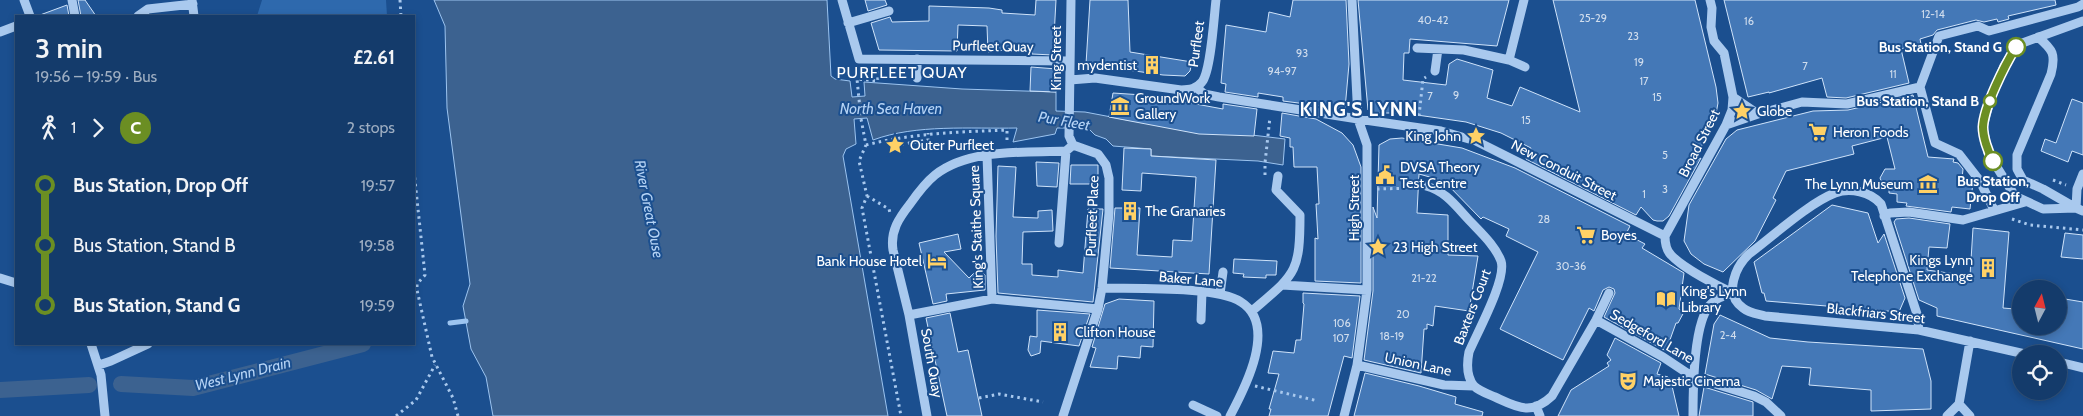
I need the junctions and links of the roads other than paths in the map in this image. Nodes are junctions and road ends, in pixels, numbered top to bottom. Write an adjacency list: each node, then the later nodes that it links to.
1 (24, 0): 12 (street)
2 (72, 0): 13 (street)
3 (842, 0): 17 (street, Purfleet Quay)
4 (1071, 0): 25 (street, King Street)
5 (1216, 0): 31 (street, Purfleet)
6 (1352, 0): 34 (street, High Street)
7 (1524, 0): 24 (street)
8 (1710, 0): 32 (street, Broad Street)
9 (193, 2): 14 (street); 15 (street)
10 (2083, 4): 30 (street)
11 (888, 11): 17 (street)
12 (30, 15)
13 (75, 15)
14 (139, 15)
15 (194, 15)
16 (2083, 21): 20 (street)
17 (848, 23): 23 (street, Purfleet Quay)
18 (15, 26): 19 (street)
19 (0, 32)
20 (2038, 36): 41 (street); 42 (street)
21 (1417, 48): 22 (street)
22 (1438, 49): 24 (street); 27 (street)
23 (917, 59): 25 (street, Purfleet Quay); 28 (street)
24 (1510, 60): 26 (street)
25 (1069, 61): 29 (street, King Street)
26 (1526, 68)
27 (1435, 71)
28 (917, 78)
29 (1070, 80): 31 (street); 36 (street, King Street)
30 (1920, 86): 33 (street); 43 (street)
31 (1196, 87): 34 (street, New Conduit Street)
32 (1733, 97): 33 (street); 35 (street, Broad Street)
33 (1758, 114): 35 (street)
34 (1358, 119): 45 (street, New Conduit Street); 52 (street, High Street)
35 (1726, 125): 45 (street, Broad Street)
36 (1070, 148): 37 (street, Purfleet Place); 46 (street); 51 (street, Purfleet Place)
37 (987, 155): 57 (street, King's Staithe Square); 60 (street, Purfleet Place)
38 (2083, 174): 42 (street)
39 (1278, 176): 50 (street)
40 (1426, 186): 73 (street, Baxters Court)
41 (2025, 202): 42 (street); 43 (street)
42 (2080, 209)
43 (1994, 210): 44 (street)
44 (1884, 216): 55 (street); 63 (street)
45 (1665, 236): 55 (street)
46 (1059, 243)
47 (1223, 272): 56 (street)
48 (0, 278): 49 (street)
49 (15, 283)
50 (1282, 285): 52 (street); 59 (street)
51 (1102, 288): 53 (street, Baker Lane); 58 (street, Purfleet Place)
52 (1367, 290): 70 (street, High Street)
53 (1202, 292): 56 (street, Baker Lane); 61 (street)
54 (1609, 293): 62 (street)
55 (1733, 293): 63 (street, Blackfriars Street); 72 (street)
56 (1220, 294): 59 (street, Baker Lane)
57 (992, 299): 58 (street); 60 (street)
58 (1098, 309): 79 (street, Purfleet Place)
59 (1252, 311): 81 (street)
60 (909, 315): 78 (street, South Quay)
61 (1201, 320)
62 (1596, 320): 72 (street, Sedgeford Lane); 76 (street)
63 (1919, 330): 64 (street, Blackfriars Street)
64 (1970, 340): 67 (street, Blackfriars Street); 74 (street)
65 (91, 345): 69 (street)
66 (146, 345): 69 (street)
67 (2012, 351)
68 (2067, 364): 71 (street)
69 (99, 365): 77 (street)
70 (1357, 365): 73 (street, Union Lane); 82 (street, High Street)
71 (2083, 368)
72 (1694, 377): 84 (street); 85 (street, Sedgeford Lane)
73 (1474, 386): 76 (street)
74 (1959, 404): 86 (street); 87 (street)
75 (1193, 405): 80 (street)
76 (1536, 406): 83 (street)
77 (105, 416)
78 (927, 416)
79 (1063, 416)
80 (1217, 416)
81 (1230, 416)
82 (1344, 416)
83 (1540, 416)
84 (1693, 416)
85 (1780, 416)
86 (1947, 416)
87 (1970, 416)

